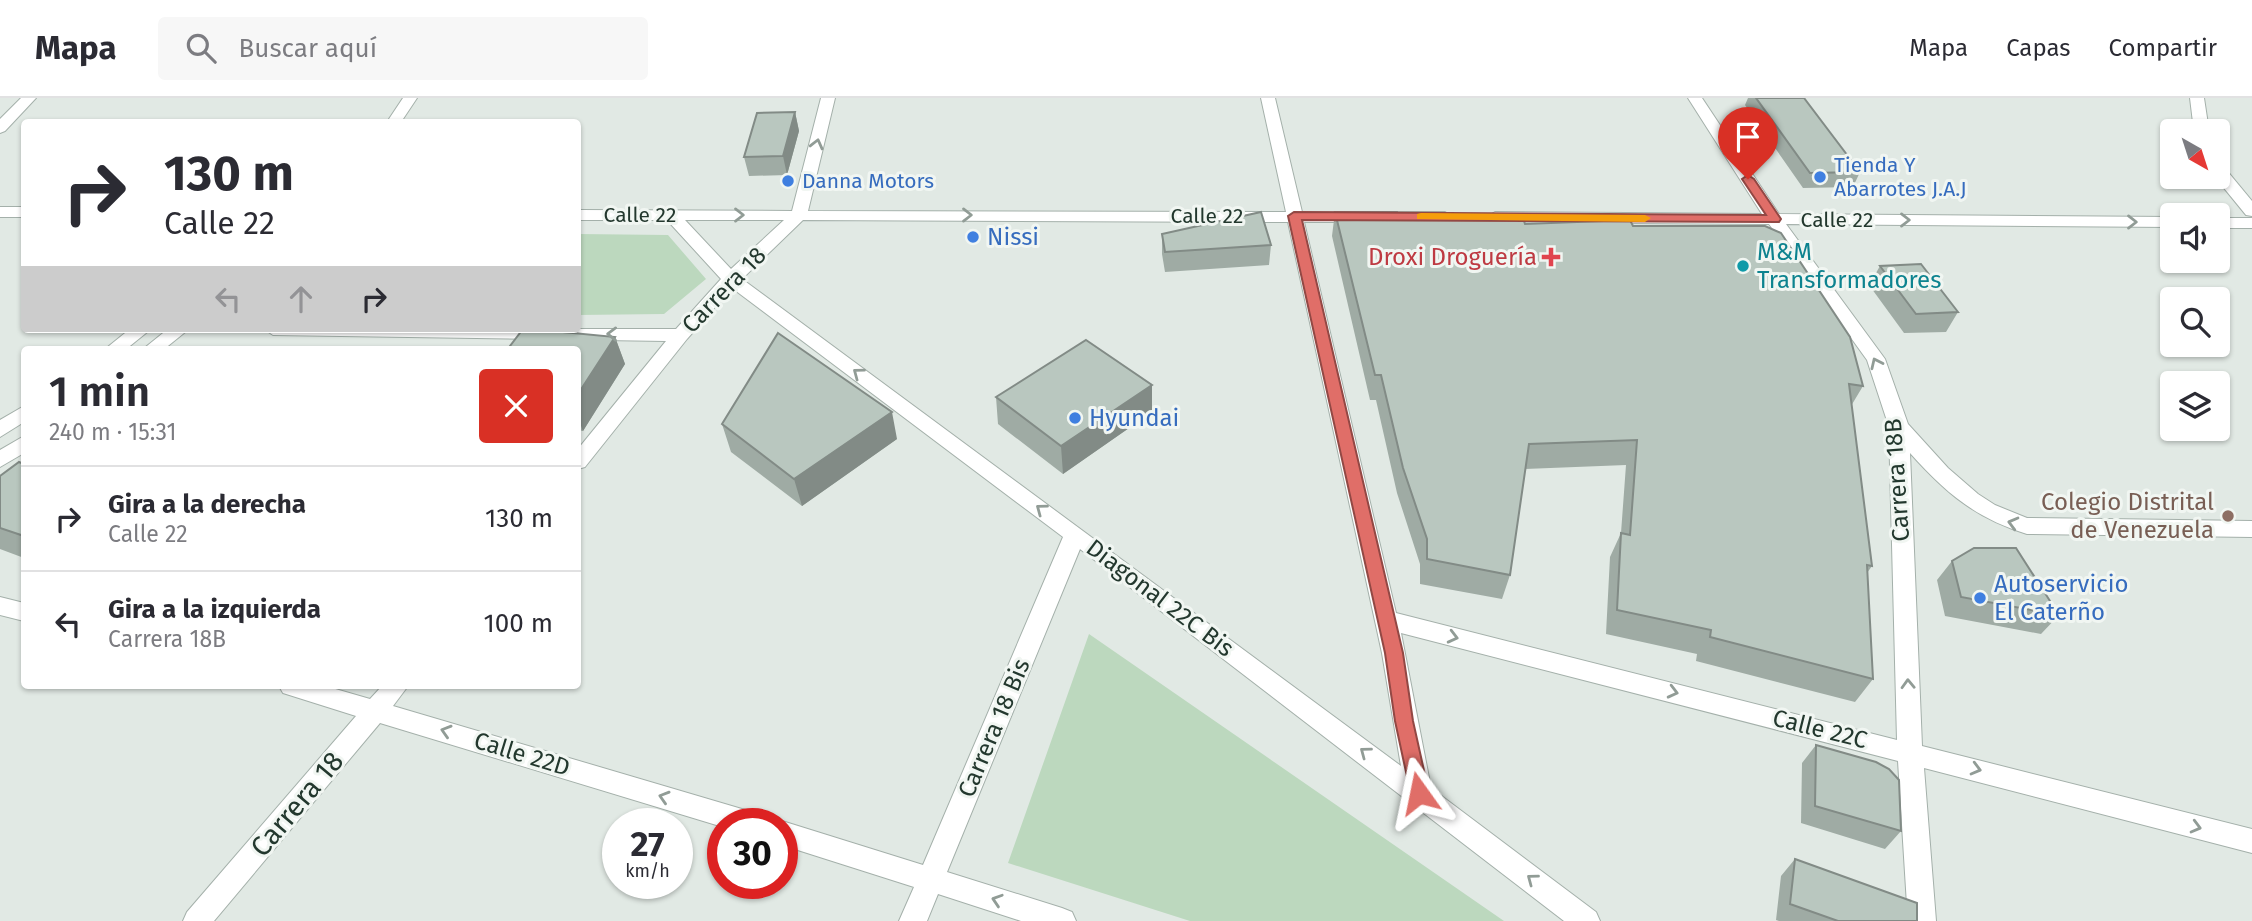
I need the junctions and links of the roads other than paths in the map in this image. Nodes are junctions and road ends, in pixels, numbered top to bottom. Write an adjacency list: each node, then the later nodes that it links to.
1 (29, 98): 9 (street)
2 (410, 98): 7 (street)
3 (828, 98): 16 (street, one-way to 3)
4 (1268, 98): 17 (street)
5 (1695, 98): 18 (street, Carrera 18B)
6 (2197, 98): 8 (street)
7 (396, 119)
8 (2200, 119)
9 (0, 128)
10 (2230, 185): 11 (street)
11 (2252, 211)
12 (0, 212): 13 (street)
13 (21, 212)
14 (581, 215): 15 (street, Calle 22)
15 (671, 215): 16 (street, Calle 22, one-way to 16); 22 (street, Diagonal 22C Bis)
16 (799, 215): 17 (street, Calle 22, one-way to 17); 22 (street, Carrera 18)
17 (1294, 216): 18 (street, Calle 22); 39 (street)
18 (1774, 219): 19 (street, Calle 22, one-way to 19); 30 (street, Carrera 18B, one-way to 18)
19 (2160, 222)
20 (2230, 223): 21 (street)
21 (2252, 223)
22 (732, 279): 26 (street, Carrera 18); 36 (street, Diagonal 22C Bis, one-way to 22)
23 (136, 333): 27 (street)
24 (174, 333): 28 (street)
25 (545, 333): 26 (street, one-way to 25)
26 (681, 335): 33 (street, Carrera 18)
27 (119, 346)
28 (157, 346)
29 (21, 414): 31 (street)
30 (1899, 427): 35 (street, one-way to 30); 43 (street, Carrera 18B, one-way to 30)
31 (0, 430)
32 (21, 445): 34 (street)
33 (581, 458)
34 (0, 460)
35 (2252, 529)
36 (1075, 534): 44 (street, Diagonal 22C Bis, one-way to 36); 48 (street, Carrera 18 Bis)
37 (0, 606): 38 (street)
38 (21, 611)
39 (1387, 620): 43 (street, Calle 22C, one-way to 43); 44 (street)
40 (301, 689): 42 (street, Calle 22D)
41 (394, 689): 42 (street, Carrera 18)
42 (376, 710): 45 (street, Calle 22D, one-way to 42); 49 (street, Carrera 18)
43 (1910, 752): 47 (street, Calle 22C, one-way to 47); 53 (street, Carrera 18B)
44 (1419, 793): 52 (street, Diagonal 22C Bis, one-way to 44)
45 (707, 810)
46 (798, 838): 48 (street)
47 (2252, 841)
48 (931, 879): 50 (street, Carrera 18 Bis); 51 (street, one-way to 48)
49 (197, 921)
50 (913, 921)
51 (1062, 921)
52 (1586, 921)
53 (1922, 921)

